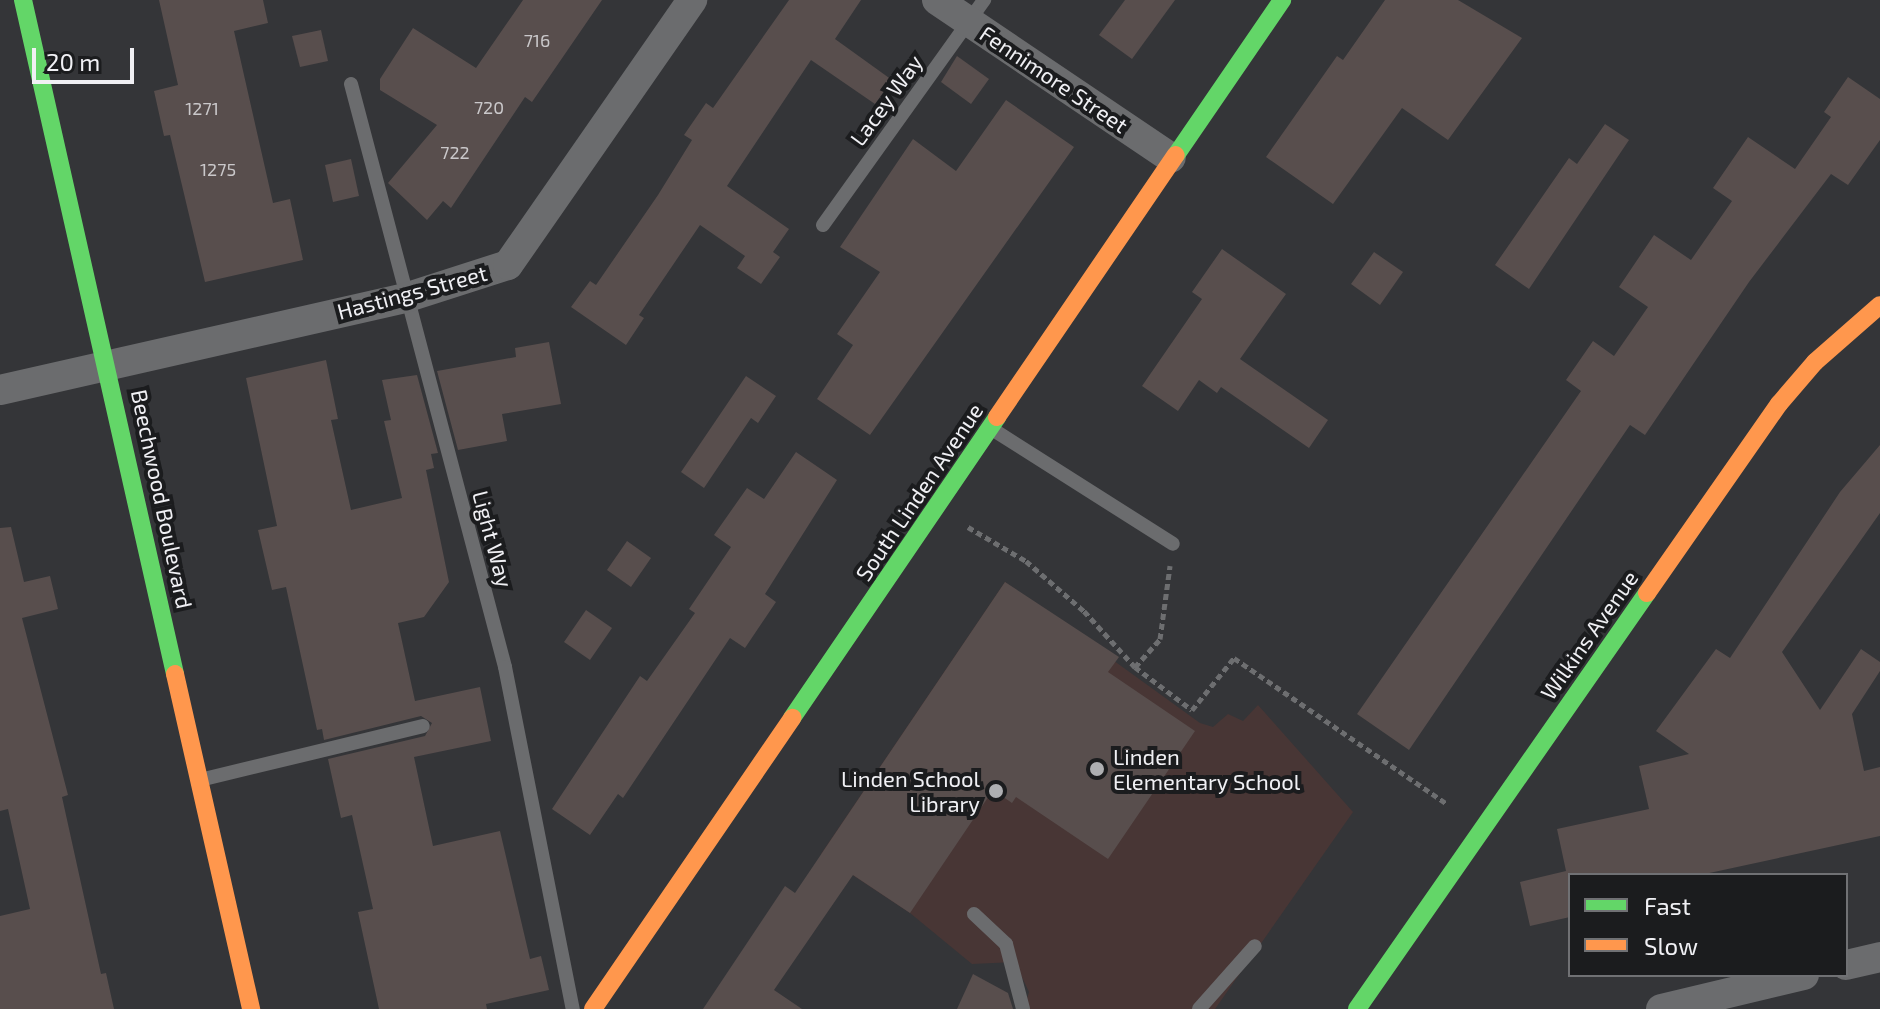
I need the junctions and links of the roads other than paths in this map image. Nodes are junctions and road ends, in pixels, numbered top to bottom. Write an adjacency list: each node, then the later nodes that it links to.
1 (23, 0): 11 (main road, Beechwood Boulevard)
2 (692, 0): 9 (street, Hastings Street)
3 (937, 0): 5 (street, Fennimore Street)
4 (1282, 0): 7 (main road, South Linden Avenue)
5 (976, 11): 7 (street, Fennimore Street); 8 (lane, Lacey Way)
6 (351, 84): 9 (lane, Light Way)
7 (1171, 158): 13 (main road, South Linden Avenue)
8 (823, 225)
9 (405, 298): 11 (street, Hastings Street); 23 (lane, Light Way)
10 (1880, 305): 27 (main road, Wilkins Avenue)
11 (108, 364): 12 (street, Hastings Street); 16 (main road, Beechwood Boulevard)
12 (0, 390)
13 (992, 429): 14 (lane); 24 (main road, South Linden Avenue)
14 (1173, 544)
15 (423, 726): 16 (lane)
16 (200, 780): 22 (main road, Beechwood Boulevard)
17 (974, 914): 25 (lane)
18 (1255, 946): 26 (lane)
19 (1880, 957): 20 (street)
20 (1848, 965)
21 (1796, 977): 28 (street)
22 (251, 1009)
23 (573, 1009)
24 (593, 1009)
25 (1023, 1009)
26 (1199, 1009)
27 (1357, 1009)
28 (1661, 1009)

